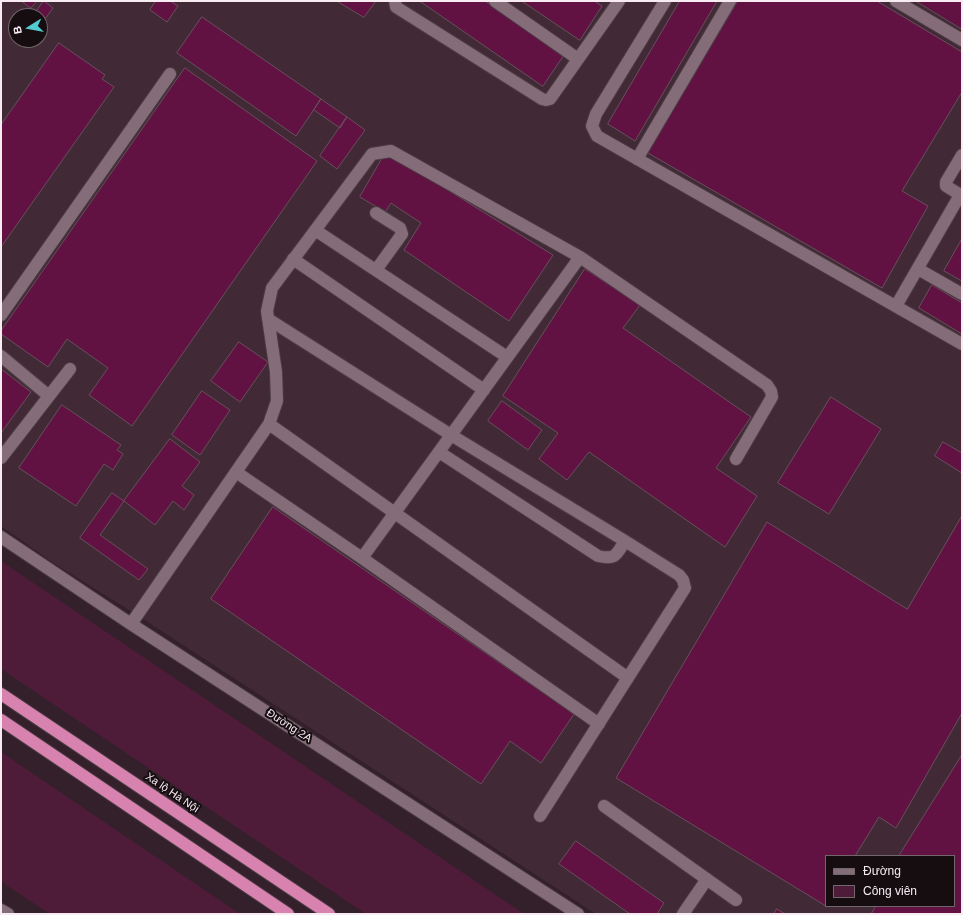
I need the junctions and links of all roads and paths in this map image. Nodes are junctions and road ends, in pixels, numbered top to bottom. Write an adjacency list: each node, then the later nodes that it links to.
1 (395, 1): 8 (street)
2 (495, 1): 8 (street)
3 (618, 1): 8 (street)
4 (665, 1): 11 (street)
5 (730, 1): 11 (street)
6 (896, 1): 7 (street)
7 (962, 40)
8 (578, 59)
9 (170, 74): 21 (street)
10 (962, 155): 12 (street)
11 (637, 159): 20 (street)
12 (961, 196): 17 (street)
13 (376, 213): 18 (street)
14 (315, 230): 15 (street); 16 (street); 18 (street)
15 (580, 257): 25 (street); 33 (street)
16 (293, 260): 22 (street); 27 (street)
17 (918, 268): 19 (street); 20 (street)
18 (376, 270): 25 (street)
19 (962, 294)
20 (896, 306): 23 (street)
21 (1, 315)
22 (268, 319): 29 (street); 30 (street)
23 (962, 344)
24 (1, 356): 28 (street)
25 (507, 357): 27 (street)
26 (70, 369): 28 (street)
27 (484, 390): 30 (street)
28 (49, 396): 32 (street)
29 (269, 424): 34 (street); 35 (street)
30 (451, 435): 31 (street); 37 (street)
31 (439, 452): 35 (street); 37 (street)
32 (1, 458)
33 (736, 459)
34 (236, 472): 38 (street); 39 (street)
35 (395, 513): 38 (street); 40 (street)
36 (1, 537): 39 (street, Đường 2A)
37 (625, 541): 40 (street)
38 (362, 558): 43 (street)
39 (131, 624): 52 (street, Đường 2A)
40 (628, 678): 43 (street)
41 (1, 694): 51 (highway, Xa lộ Hà Nội)
42 (1, 720): 50 (highway)
43 (599, 724): 45 (street)
44 (604, 806): 46 (street)
45 (540, 816)
46 (707, 879): 47 (street); 53 (street)
47 (736, 900)
48 (1, 910): 49 (street)
49 (8, 914)
50 (288, 914)
51 (329, 914)
52 (578, 914)
53 (683, 914)

